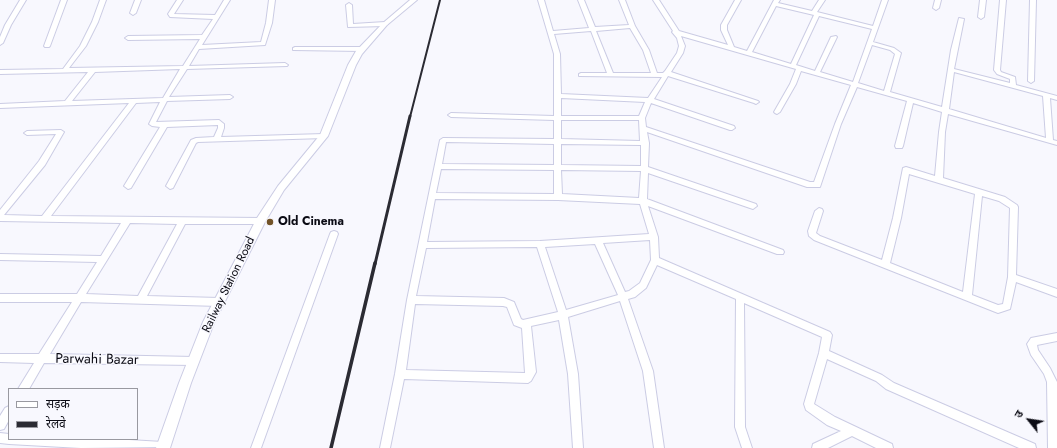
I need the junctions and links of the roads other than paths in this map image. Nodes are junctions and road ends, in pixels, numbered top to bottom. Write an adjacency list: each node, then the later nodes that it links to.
1 (23, 0): 30 (street)
2 (64, 0): 42 (street)
3 (103, 0): 51 (street)
4 (138, 0): 24 (street)
5 (180, 0): 26 (street)
6 (227, 0): 26 (street)
7 (272, 0): 43 (street)
8 (414, 0): 29 (street, Railway Station Road)
9 (541, 0): 35 (street)
10 (581, 0): 34 (street)
11 (622, 0): 12 (street); 32 (street)
12 (628, 0)
13 (656, 0): 36 (street)
14 (738, 0): 46 (street)
15 (820, 0): 25 (street)
16 (885, 0): 33 (street)
17 (938, 0): 23 (street)
18 (983, 0): 27 (street)
19 (1003, 0): 62 (street)
20 (1033, 0): 60 (street)
21 (776, 2): 25 (street); 47 (street)
22 (349, 5): 29 (street)
23 (936, 8)
24 (133, 13)
25 (816, 14): 33 (street); 49 (street)
26 (216, 17): 37 (street)
27 (981, 17)
28 (961, 19): 53 (street)
29 (385, 24): 45 (street, Railway Station Road)
30 (8, 25): 31 (street); 40 (street)
31 (0, 26)
32 (632, 26): 34 (street); 59 (street)
33 (875, 28): 41 (street)
34 (592, 29): 35 (street); 58 (street)
35 (550, 32): 66 (street)
36 (675, 32): 46 (street); 56 (street)
37 (204, 37): 39 (street); 43 (street)
38 (834, 37): 55 (street)
39 (128, 38)
40 (0, 43)
41 (870, 43): 61 (street); 63 (street)
42 (47, 46)
43 (197, 47): 50 (street)
44 (295, 49): 45 (street)
45 (362, 49): 84 (street, Railway Station Road)
46 (732, 49): 47 (street)
47 (748, 54): 49 (street)
48 (285, 65): 50 (street)
49 (796, 67): 55 (street); 76 (street)
50 (185, 68): 52 (street); 68 (street)
51 (65, 70): 52 (street); 54 (street)
52 (93, 70): 73 (street)
53 (952, 70): 62 (street); 75 (street)
54 (0, 72)
55 (817, 73): 61 (street)
56 (666, 74): 59 (street); 69 (street); 72 (street)
57 (581, 75): 58 (street)
58 (611, 75): 59 (street)
59 (655, 75)
60 (1031, 81)
61 (855, 84): 63 (street); 82 (street)
62 (1013, 86): 64 (street)
63 (886, 94): 71 (street)
64 (1046, 95): 67 (street); 86 (street)
65 (230, 96): 68 (street)
66 (558, 96): 69 (street); 78 (street)
67 (1057, 98)
68 (165, 99): 70 (street); 80 (street)
69 (649, 100): 79 (street); 81 (street)
70 (134, 101): 73 (street); 104 (street)
71 (910, 101): 75 (street); 90 (street)
72 (756, 102)
73 (67, 103): 74 (street)
74 (0, 106)
75 (946, 111): 86 (street); 94 (street)
76 (777, 112)
77 (451, 114): 78 (street)
78 (558, 118): 79 (street); 87 (street)
79 (642, 118): 82 (street)
80 (165, 125): 85 (street); 95 (street)
81 (732, 128)
82 (644, 129): 88 (street)
83 (27, 133): 103 (street)
84 (324, 136): 85 (street); 107 (street, Railway Station Road)
85 (216, 139): 96 (street)
86 (1050, 140): 89 (street)
87 (558, 142): 88 (street); 91 (street); 92 (street)
88 (645, 143): 93 (street)
89 (1057, 143)
90 (899, 146)
91 (439, 166): 92 (street); 98 (street)
92 (558, 168): 93 (street); 99 (street)
93 (645, 169): 100 (street); 101 (street)
94 (939, 179): 97 (street); 117 (street)
95 (128, 186)
96 (170, 186)
97 (979, 192): 118 (street); 122 (street)
98 (432, 196): 99 (street); 112 (street)
99 (558, 197): 100 (street)
100 (643, 202): 109 (street); 113 (street)
101 (753, 206)
102 (819, 211): 117 (street)
103 (0, 216): 104 (street)
104 (45, 218): 105 (street)
105 (128, 219): 106 (street); 115 (street)
106 (183, 221): 107 (street); 125 (street)
107 (261, 221): 127 (street, Railway Station Road)
108 (334, 234): 142 (street)
109 (654, 237): 110 (street); 116 (street)
110 (597, 240): 111 (street); 120 (street)
111 (540, 244): 112 (street); 128 (street)
112 (422, 245): 126 (street)
113 (780, 252)
114 (0, 257): 115 (street)
115 (104, 259): 124 (street)
116 (655, 260): 120 (street); 121 (street)
117 (885, 264): 122 (street)
118 (1012, 277): 119 (street); 122 (street)
119 (1057, 293)
120 (623, 296): 128 (street); 145 (street)
121 (740, 297): 131 (street); 146 (street)
122 (967, 297)
123 (0, 298): 124 (street)
124 (80, 298): 125 (street); 133 (street)
125 (141, 299): 127 (street)
126 (411, 300): 129 (street); 135 (street)
127 (219, 302): 134 (street, Railway Station Road)
128 (563, 315): 129 (street); 144 (street)
129 (526, 323): 135 (street)
130 (1057, 337): 150 (street)
131 (824, 353): 139 (street); 149 (street)
132 (0, 358): 133 (street, Parwahi Bazar)
133 (41, 359): 134 (street, Parwahi Bazar); 136 (street)
134 (194, 361): 141 (street, Railway Station Road)
135 (400, 374): 143 (street)
136 (24, 388)
137 (8, 413): 138 (street)
138 (0, 425)
139 (852, 431): 147 (street); 148 (street)
140 (27, 440): 141 (street)
141 (163, 448)
142 (256, 448)
143 (385, 448)
144 (578, 448)
145 (659, 448)
146 (748, 448)
147 (817, 448)
148 (888, 448)
149 (1031, 448)
150 (1053, 448)

